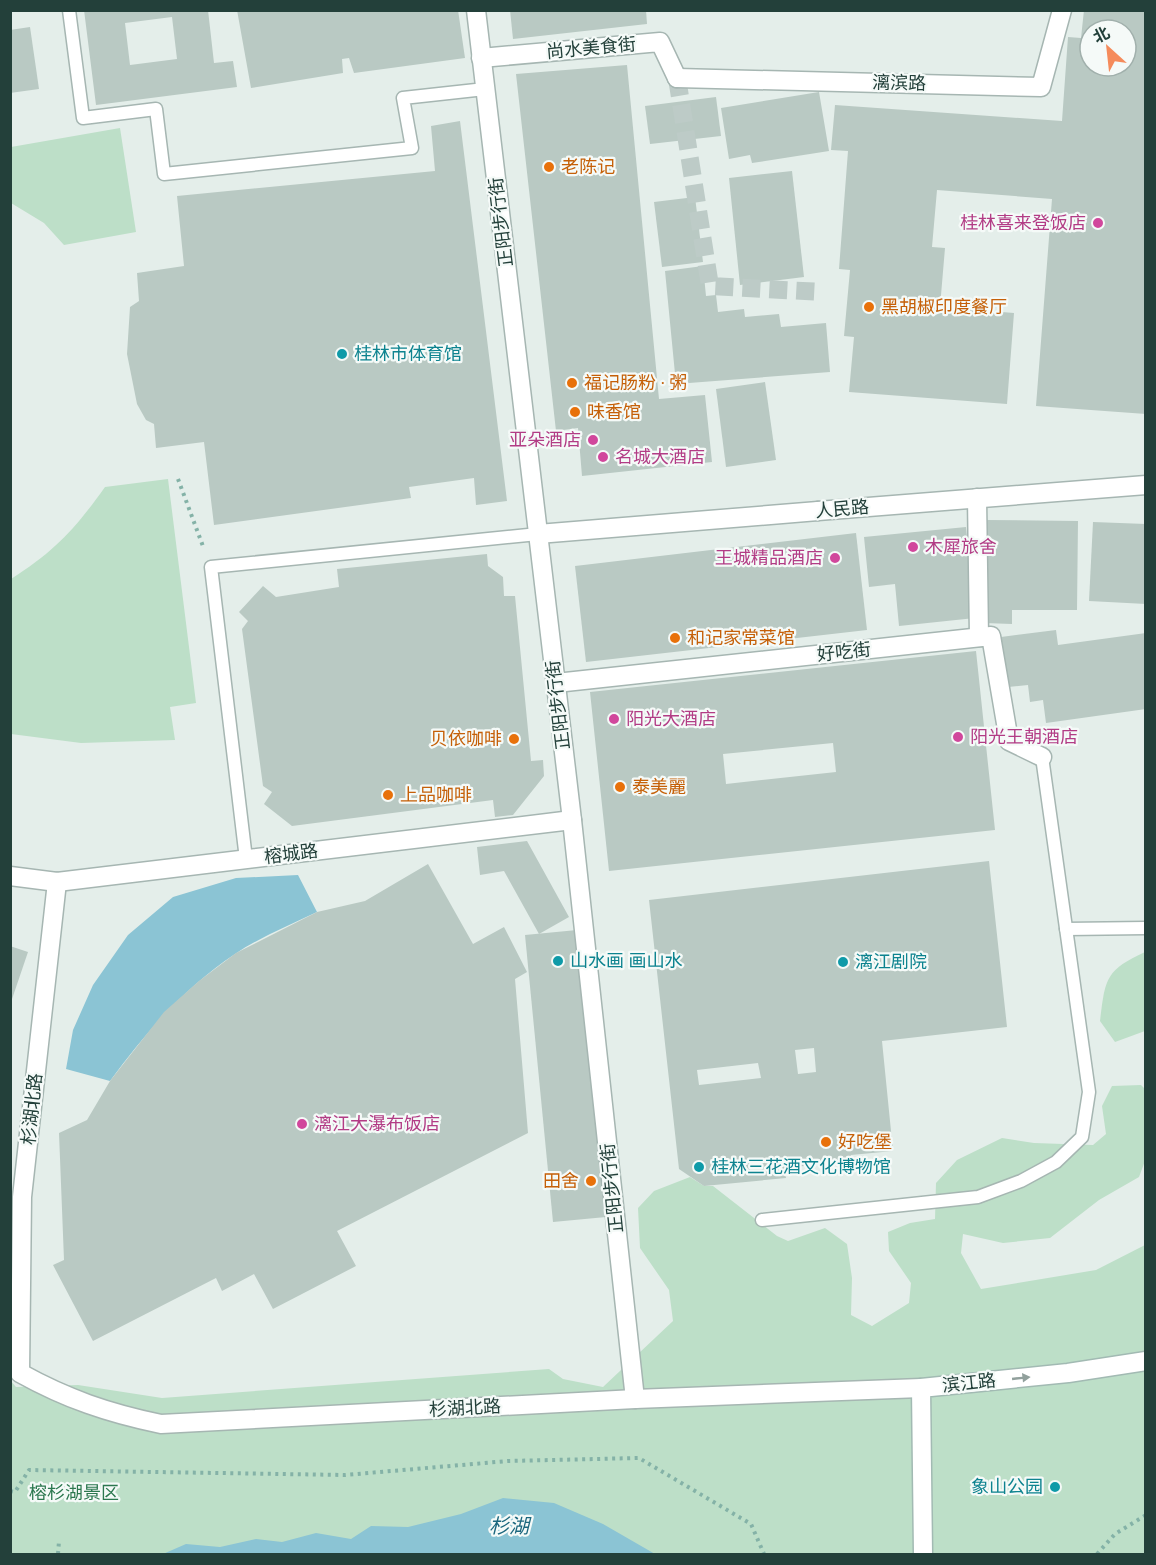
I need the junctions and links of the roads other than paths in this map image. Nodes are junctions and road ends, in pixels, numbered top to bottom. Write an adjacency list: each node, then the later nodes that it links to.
1 (69, 10): 6 (lane)
2 (476, 10): 4 (street, 正阳步行街)
3 (1062, 10): 5 (street, 漓滨路)
4 (482, 58): 5 (street, 尚水美食街); 6 (street, 正阳步行街)
5 (677, 78)
6 (485, 89): 9 (street, 正阳步行街)
7 (1146, 485): 8 (street, 人民路)
8 (977, 498): 9 (street, 人民路); 10 (street)
9 (538, 534): 11 (street, 正阳步行街); 14 (lane)
10 (979, 637): 11 (street, 好吃街); 12 (street)
11 (555, 683): 13 (street, 正阳步行街)
12 (1042, 757): 18 (lane)
13 (572, 820): 14 (street, 榕城路); 23 (street, 正阳步行街)
14 (246, 860): 16 (street, 榕城路)
15 (10, 876): 16 (street, 榕城路)
16 (57, 882): 21 (street, 杉湖北路)
17 (1146, 928): 18 (lane)
18 (1066, 929): 19 (lane)
19 (762, 1220)
20 (1146, 1361): 22 (street, 滨江路, one-way to 20)
21 (15, 1370): 23 (street, 杉湖北路)
22 (921, 1388): 23 (street, 杉湖北路); 24 (street, 滨江路)
23 (635, 1400)
24 (923, 1554)

